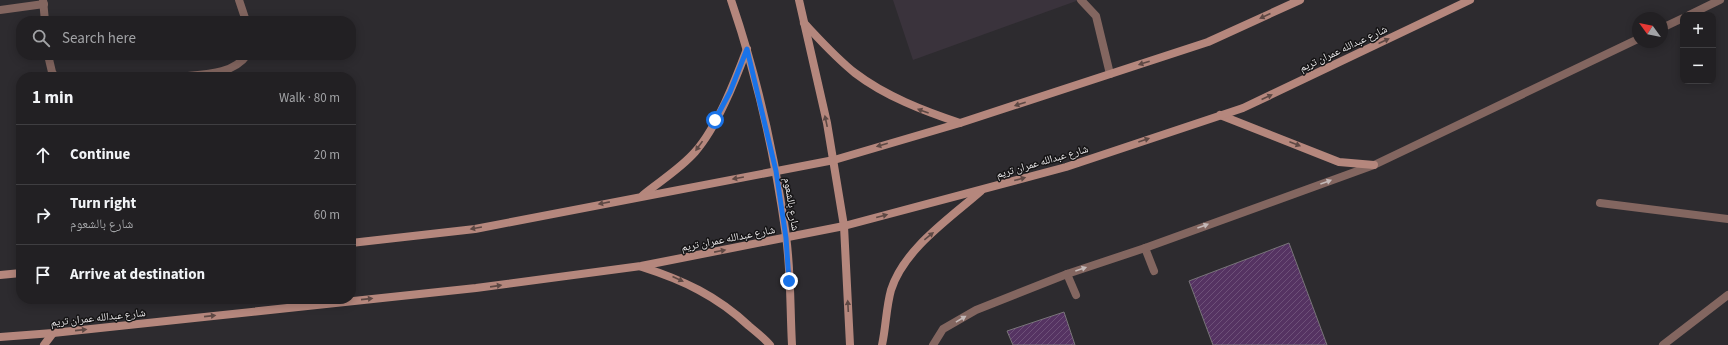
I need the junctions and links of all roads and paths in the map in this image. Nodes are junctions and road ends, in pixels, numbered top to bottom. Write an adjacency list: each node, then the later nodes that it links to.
1 (239, 0): 12 (street)
2 (731, 0): 17 (street, شارع بالشعوم)
3 (798, 0): 14 (street)
4 (1081, 0): 22 (street)
5 (1300, 0): 22 (street, one-way to 22)
6 (1470, 0): 23 (street, شارع عبدالله عمران تريم, one-way to 6)
7 (1720, 0): 10 (street)
8 (44, 2): 9 (street); 11 (street)
9 (0, 10)
10 (1694, 12)
11 (45, 16)
12 (244, 16)
13 (1680, 19): 15 (street)
14 (804, 22): 24 (street, one-way to 14); 25 (street, one-way to 14)
15 (1668, 25)
16 (1632, 42): 26 (street)
17 (747, 49): 27 (street, شارع بالشعوم); 29 (street, one-way to 29)
18 (49, 60): 20 (street)
19 (243, 60): 21 (street)
20 (52, 72)
21 (212, 72)
22 (1110, 74): 24 (street, one-way to 24)
23 (1220, 115): 26 (street, one-way to 26); 28 (street, شارع عبدالله عمران تريم, one-way to 23)
24 (960, 123): 25 (street, one-way to 25)
25 (834, 160): 27 (street); 32 (street)
26 (1374, 165): 35 (street, one-way to 26)
27 (776, 171): 29 (street, one-way to 29); 33 (street, شارع بالشعوم)
28 (983, 189): 32 (street, شارع عبدالله عمران تريم, one-way to 28); 51 (street, one-way to 28)
29 (642, 195): 34 (street, one-way to 34)
30 (1600, 203): 31 (street)
31 (1728, 219)
32 (844, 226): 33 (street, شارع عبدالله عمران تريم); 50 (street, one-way to 32)
33 (786, 238): 36 (street, شارع عبدالله عمران تريم, one-way to 33); 49 (street, شارع بالشعوم)
34 (356, 242)
35 (1145, 248): 37 (street); 39 (street, one-way to 35)
36 (641, 266): 43 (street, شارع عبدالله عمران تريم, one-way to 36); 48 (street, one-way to 48)
37 (1154, 271)
38 (16, 273): 40 (street)
39 (1067, 274): 41 (street); 52 (street, one-way to 39)
40 (0, 275)
41 (1076, 295)
42 (1728, 295): 53 (street)
43 (356, 301)
44 (326, 304): 45 (street, شارع عبدالله عمران تريم, one-way to 44)
45 (53, 333): 46 (street, شارع عبدالله عمران تريم); 47 (street)
46 (0, 337)
47 (44, 345)
48 (770, 345)
49 (792, 345)
50 (850, 345)
51 (882, 345)
52 (933, 345)
53 (1663, 345)

